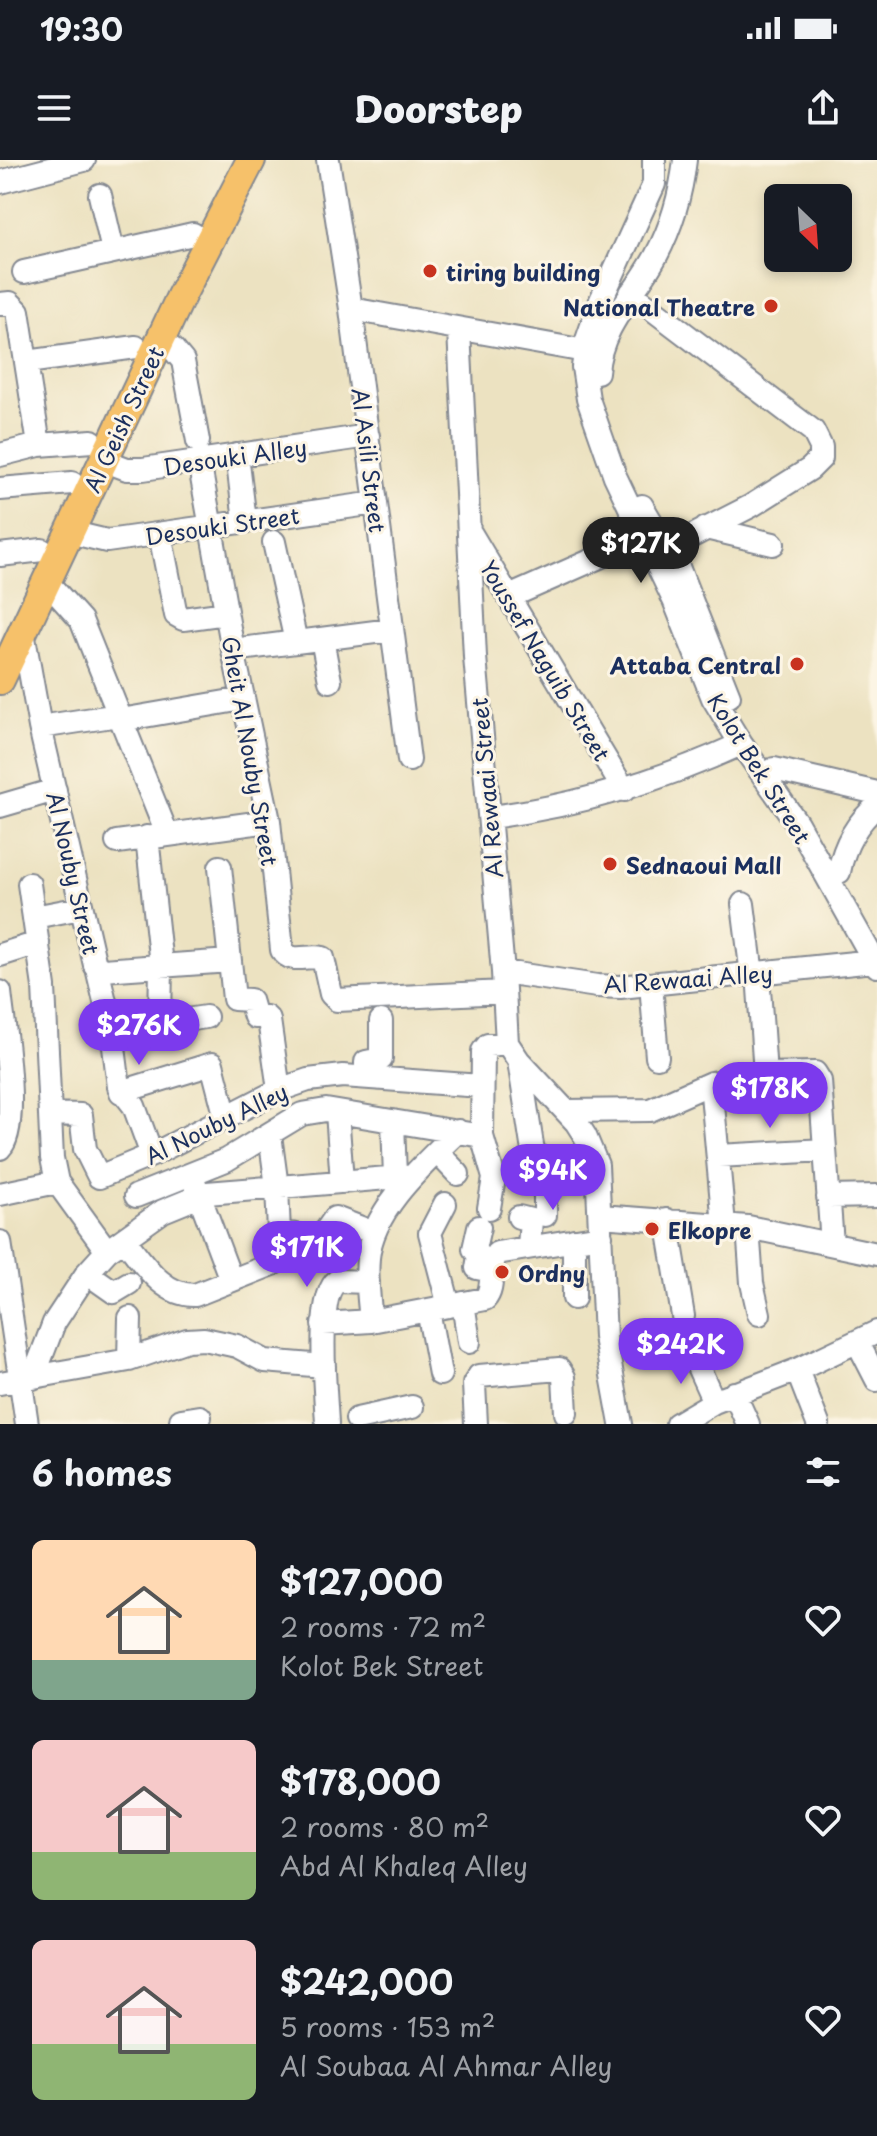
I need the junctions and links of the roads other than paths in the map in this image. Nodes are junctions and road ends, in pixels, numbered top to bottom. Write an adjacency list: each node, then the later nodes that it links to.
1 (81, 160): 7 (street)
2 (234, 160): 9 (main road, Al Geish Street)
3 (251, 160): 16 (main road, Al Geish Street)
4 (328, 160): 14 (street, Al Asili Street)
5 (654, 160): 17 (street, Kolot Bek Street)
6 (685, 160): 12 (street, Kolot Bek Street)
7 (0, 182)
8 (100, 195): 10 (street)
9 (193, 234): 10 (street); 16 (main road, Al Geish Street)
10 (113, 251): 11 (street)
11 (24, 272)
12 (631, 293): 30 (street); 34 (street, Kolot Bek Street)
13 (0, 304): 18 (street)
14 (351, 309): 15 (street); 19 (street, Al Asili Street)
15 (459, 330): 17 (street); 31 (street, Al Rewaai Street)
16 (147, 345): 18 (street); 21 (main road, Al Geish Street); 22 (street, Gheit Al Nouby Street)
17 (585, 351): 34 (street, Kolot Bek Street)
18 (27, 362): 20 (street)
19 (368, 436): 24 (street, Desouki Alley); 27 (street, Al Asili Street)
20 (39, 445): 21 (street, Desouki Alley); 23 (street, Desouki Alley)
21 (97, 450): 22 (street, Desouki Alley); 25 (main road, Al Geish Street); 32 (main road, Al Geish Street)
22 (198, 451): 24 (street, Desouki Alley); 29 (street, Gheit Al Nouby Street)
23 (0, 455)
24 (237, 455): 28 (street)
25 (72, 483): 26 (street); 37 (main road, Al Geish Street)
26 (0, 489)
27 (376, 503): 28 (street, Desouki Street); 42 (street, Al Asili Street)
28 (245, 521): 29 (street, Desouki Street)
29 (209, 526): 33 (street, Desouki Street); 41 (street, Gheit Al Nouby Street)
30 (706, 528): 34 (street); 36 (street)
31 (468, 530): 40 (street, Youssef Naguib Street); 61 (street, Al Rewaai Street)
32 (69, 532): 33 (street, Desouki Street); 39 (main road, Al Geish Street)
33 (160, 534): 41 (street)
34 (655, 539): 40 (street); 53 (street, Kolot Bek Street); 55 (street, Kolot Bek Street)
35 (274, 542): 45 (street)
36 (773, 544)
37 (42, 550): 38 (street); 46 (main road, Al Geish Street)
38 (0, 555)
39 (46, 581): 43 (main road, Al Geish Street); 51 (street)
40 (509, 597): 57 (street, Youssef Naguib Street)
41 (226, 613): 47 (street, Gheit Al Nouby Street)
42 (391, 630): 44 (street); 54 (street, Al Asili Street)
43 (23, 632): 48 (main road, Al Geish Street); 52 (street, Al Nouby Street)
44 (322, 639): 45 (street); 49 (street)
45 (296, 642): 47 (street)
46 (0, 648)
47 (233, 650): 50 (street, Gheit Al Nouby Street)
48 (0, 680)
49 (330, 681)
50 (243, 699): 51 (street); 62 (street, Gheit Al Nouby Street)
51 (120, 717): 52 (street); 63 (street)
52 (40, 727): 56 (street, Al Nouby Street)
53 (741, 744): 55 (street, Kolot Bek Street); 57 (street)
54 (409, 760)
55 (769, 773): 58 (street); 66 (street, Kolot Bek Street); 73 (street, Kolot Bek Street)
56 (55, 790): 59 (street); 69 (street, Al Nouby Street)
57 (624, 790): 61 (street)
58 (877, 793)
59 (0, 806)
60 (877, 806): 66 (street)
61 (490, 817): 78 (street, Al Rewaai Street)
62 (269, 821): 63 (street); 81 (street, Gheit Al Nouby Street)
63 (157, 836): 64 (street); 75 (street)
64 (117, 842)
65 (220, 867): 74 (street)
66 (839, 872): 73 (street, Kolot Bek Street)
67 (29, 884): 70 (street)
68 (743, 904): 77 (street)
69 (81, 908): 70 (street); 76 (street, Al Nouby Street)
70 (34, 917): 71 (street)
71 (38, 943): 72 (street); 97 (street)
72 (0, 955)
73 (876, 955): 77 (street, Al Rewaai Alley)
74 (230, 961): 75 (street, Al Nouby Street); 93 (street)
75 (161, 965): 76 (street, Al Nouby Street); 84 (street)
76 (97, 968): 85 (street)
77 (755, 974): 79 (street, Al Rewaai Alley); 88 (street)
78 (503, 982): 79 (street, Al Rewaai Alley); 81 (street, Al Rewaai Alley); 86 (street, Al Rewaai Street)
79 (651, 984): 87 (street)
80 (0, 992): 94 (street)
81 (337, 1000)
82 (206, 1017): 84 (street)
83 (381, 1021): 89 (street)
84 (160, 1024): 85 (street)
85 (112, 1031): 92 (street)
86 (513, 1052): 91 (street); 95 (street); 120 (street, Al Rewaai Street)
87 (657, 1057)
88 (765, 1074): 90 (street); 104 (street)
89 (366, 1077): 91 (street, Al Nouby Alley); 93 (street, Al Nouby Alley)
90 (711, 1083): 95 (street); 107 (street)
91 (481, 1086): 102 (street)
92 (121, 1092): 98 (street); 106 (street)
93 (273, 1093): 98 (street, Al Nouby Alley); 100 (street)
94 (5, 1097): 103 (street)
95 (566, 1111): 125 (street)
96 (337, 1112): 99 (street); 100 (street); 112 (street)
97 (50, 1114): 108 (street, Al Nouby Alley); 111 (street)
98 (226, 1118): 106 (street, Al Nouby Alley)
99 (393, 1121): 101 (street); 110 (street)
100 (275, 1131): 113 (street); 114 (street)
101 (458, 1131): 102 (street); 105 (street)
102 (482, 1136): 135 (street)
103 (0, 1148)
104 (825, 1150): 107 (street); 118 (street)
105 (437, 1152): 109 (street); 110 (street)
106 (152, 1155): 108 (street, Al Nouby Alley)
107 (718, 1156): 124 (street)
108 (116, 1170): 116 (street)
109 (458, 1174)
110 (404, 1176): 112 (street); 128 (street)
111 (57, 1182): 115 (street); 132 (street)
112 (342, 1182): 114 (street)
113 (195, 1185): 114 (street); 116 (street); 122 (street); 137 (street)
114 (277, 1187): 127 (street)
115 (0, 1194)
116 (136, 1196): 122 (street)
117 (877, 1196): 118 (street)
118 (828, 1197): 131 (street)
119 (445, 1204): 141 (street)
120 (545, 1215)
121 (519, 1217): 133 (street)
122 (152, 1218): 132 (street)
123 (667, 1220): 124 (street); 125 (street); 143 (street)
124 (724, 1225): 126 (street)
125 (601, 1226): 129 (street); 164 (street)
126 (748, 1227): 131 (street); 142 (street)
127 (279, 1232): 128 (street); 137 (street)
128 (374, 1233): 138 (street)
129 (574, 1240): 133 (street); 140 (street)
130 (0, 1242): 154 (street)
131 (832, 1244): 134 (street)
132 (115, 1245): 136 (street); 137 (street)
133 (529, 1246): 135 (street)
134 (877, 1254)
135 (492, 1271): 141 (street)
136 (87, 1273): 139 (street); 154 (street)
137 (231, 1280)
138 (368, 1282): 145 (street); 146 (street)
139 (129, 1283)
140 (574, 1298)
141 (447, 1306): 145 (street); 148 (street); 153 (street)
142 (759, 1314)
143 (683, 1316)
144 (130, 1318): 150 (street)
145 (371, 1321): 146 (street)
146 (323, 1324): 151 (street)
147 (868, 1337): 152 (street); 155 (street)
148 (469, 1342)
149 (691, 1351): 156 (street)
150 (129, 1360): 151 (street); 154 (street)
151 (324, 1366): 162 (street)
152 (797, 1370): 156 (street); 166 (street)
153 (440, 1374)
154 (18, 1380): 161 (street)
155 (877, 1380)
156 (724, 1398): 160 (street); 165 (street)
157 (412, 1407): 159 (street)
158 (566, 1413): 163 (street)
159 (357, 1416)
160 (682, 1423)
161 (27, 1424)
162 (327, 1424)
163 (476, 1424)
164 (621, 1424)
165 (748, 1424)
166 (818, 1424)

